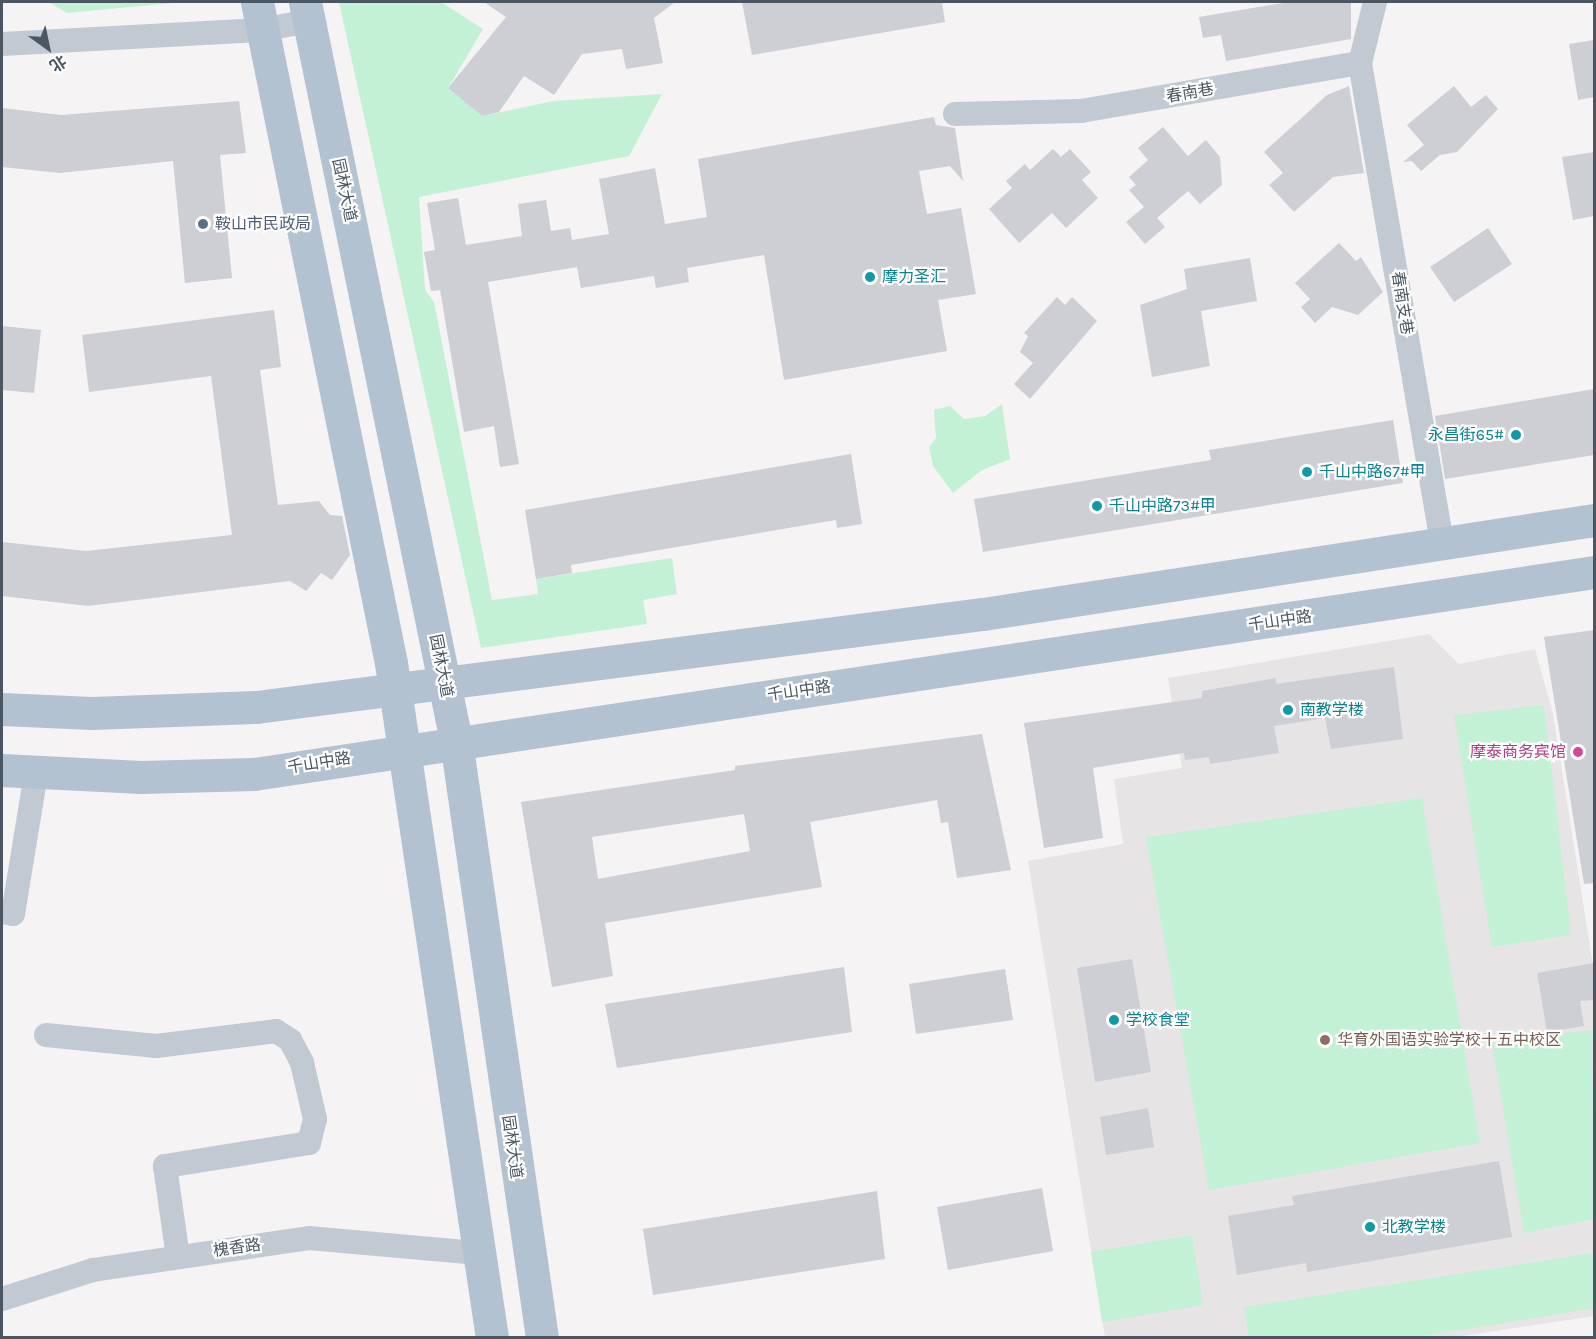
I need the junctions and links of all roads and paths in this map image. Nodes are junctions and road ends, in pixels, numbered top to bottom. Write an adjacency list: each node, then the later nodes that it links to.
1 (1375, 2): 5 (street)
2 (307, 11): 3 (street); 10 (main road, 园林大道)
3 (259, 16): 4 (street); 11 (main road)
4 (2, 44)
5 (1360, 63): 6 (street, 春南巷); 8 (street, 春南支巷)
6 (955, 114)
7 (1594, 520): 8 (main road)
8 (1442, 544): 10 (main road)
9 (1594, 572): 13 (main road, 千山中路)
10 (445, 685): 11 (main road); 13 (main road, 园林大道)
11 (394, 688): 12 (main road); 14 (main road)
12 (2, 709)
13 (456, 741): 14 (main road, 千山中路); 23 (main road, 园林大道)
14 (404, 749): 16 (main road, 千山中路); 19 (main road)
15 (2, 770): 16 (main road, 千山中路)
16 (36, 773): 17 (street)
17 (2, 912)
18 (46, 1035): 20 (street)
19 (478, 1253): 20 (street, 槐香路); 22 (main road)
20 (178, 1257): 21 (street, 槐香路)
21 (2, 1299)
22 (492, 1338)
23 (542, 1338)

